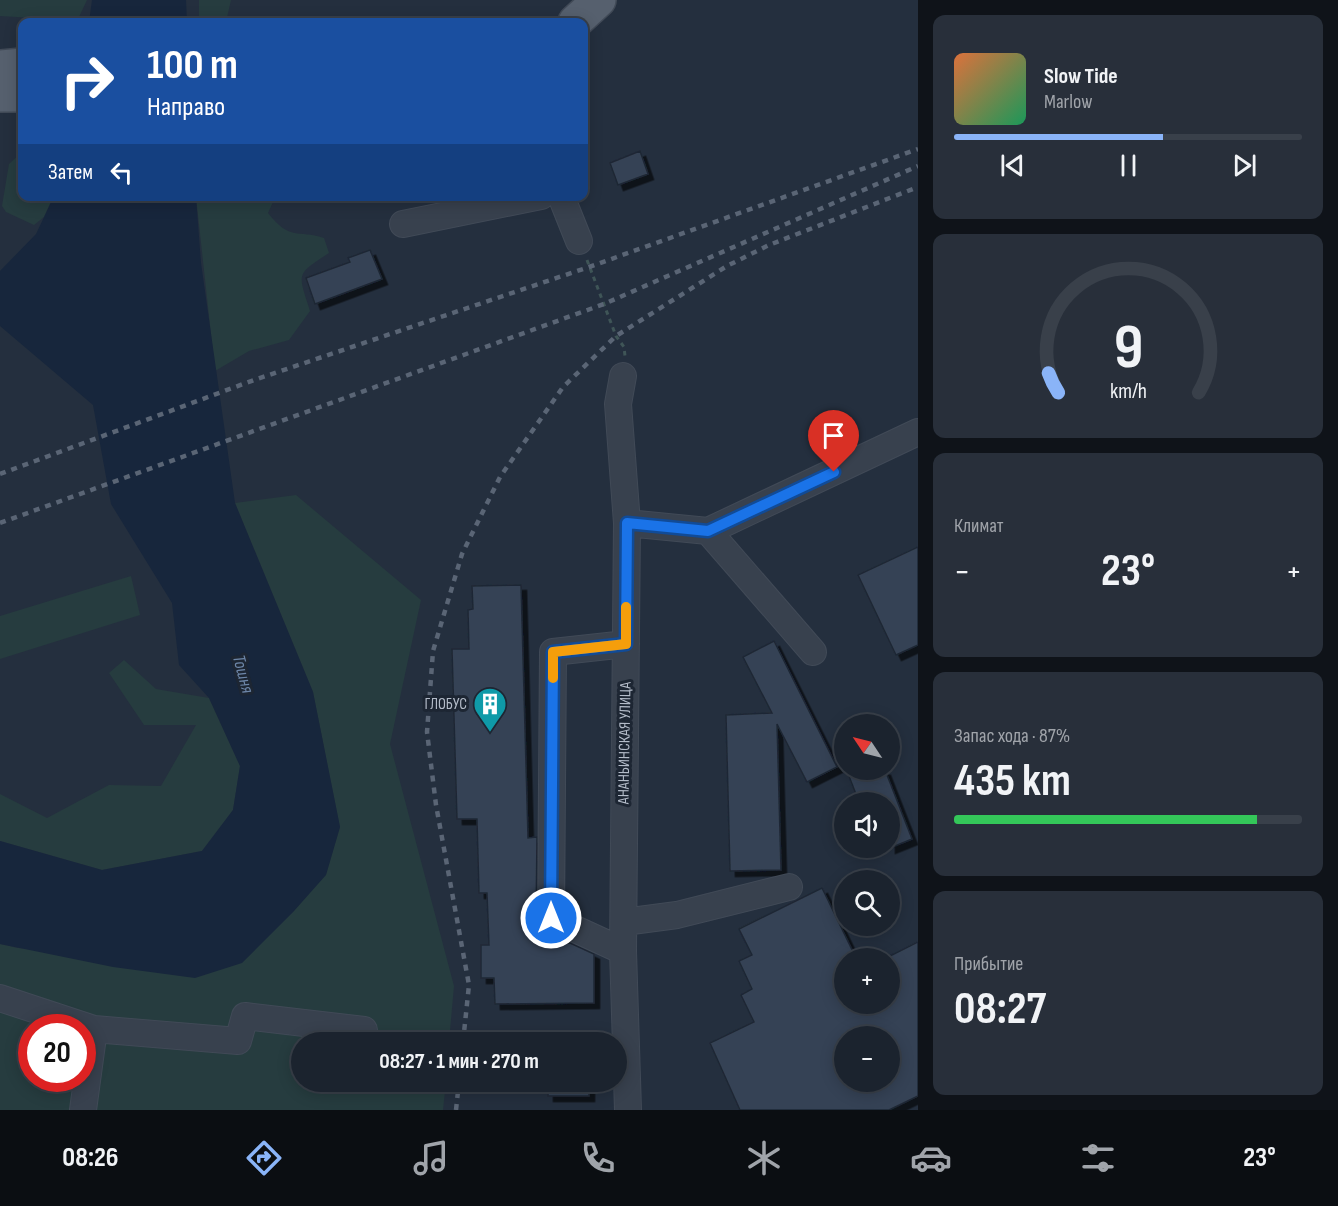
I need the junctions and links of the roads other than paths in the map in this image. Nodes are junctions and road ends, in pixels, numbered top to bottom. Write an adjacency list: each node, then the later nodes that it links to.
1 (599, 0): 2 (main road)
2 (580, 18)
3 (18, 65): 4 (main road)
4 (0, 67)
5 (0, 94): 6 (main road)
6 (18, 95)
7 (516, 201): 9 (street)
8 (563, 201): 10 (street)
9 (403, 224)
10 (579, 241)
11 (623, 376): 13 (street, АНАНЬИНСКАЯ УЛИЦА)
12 (918, 432): 14 (street)
13 (627, 523): 14 (street); 15 (street, АНАНЬИНСКАЯ УЛИЦА)
14 (708, 531): 16 (street)
15 (626, 644): 18 (street, АНАНЬИНСКАЯ УЛИЦА); 19 (street)
16 (813, 652)
17 (789, 887): 18 (street)
18 (624, 922): 19 (street, АНАНЬИНСКАЯ УЛИЦА)
19 (623, 951): 26 (street, АНАНЬИНСКАЯ УЛИЦА)
20 (0, 998): 21 (street)
21 (49, 1014)
22 (96, 1029): 23 (street)
23 (364, 1030)
24 (85, 1092): 25 (street)
25 (82, 1110)
26 (628, 1110)

